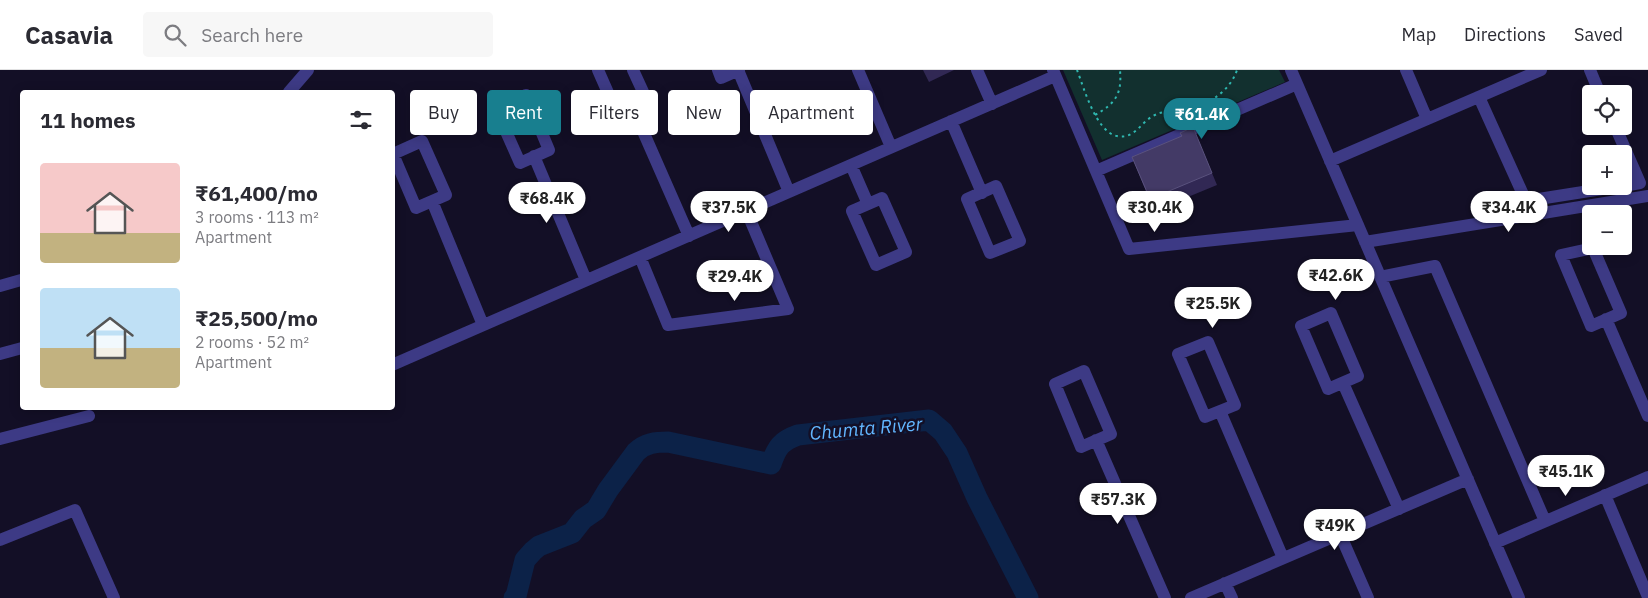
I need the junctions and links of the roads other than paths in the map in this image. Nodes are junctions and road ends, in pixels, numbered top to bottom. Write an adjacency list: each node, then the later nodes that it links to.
1 (308, 70): 16 (street)
2 (598, 70): 17 (street)
3 (633, 70): 18 (street)
4 (718, 70): 5 (street)
5 (739, 70): 33 (street)
6 (858, 70): 24 (street)
7 (977, 70): 20 (street)
8 (1291, 70): 14 (street)
9 (1406, 70): 21 (street)
10 (1541, 70): 13 (street)
11 (1590, 70): 15 (street)
12 (1054, 73): 20 (street); 31 (street)
13 (1524, 73): 19 (street)
14 (1297, 84): 28 (street); 31 (street)
15 (1596, 85)
16 (291, 90)
17 (607, 90)
18 (642, 90)
19 (1479, 97): 21 (street); 34 (street)
20 (992, 104): 22 (street)
21 (1427, 119): 28 (street)
22 (951, 121): 24 (street); 35 (street)
23 (645, 135): 41 (street)
24 (891, 147): 29 (street)
25 (395, 153): 37 (street)
26 (534, 156): 26 (street); 46 (street)
27 (395, 161): 37 (street)
28 (1330, 161): 40 (street)
29 (851, 165): 33 (street); 38 (street)
30 (1632, 166): 32 (street)
31 (1096, 171): 40 (street)
32 (1632, 185)
33 (789, 192): 39 (street)
34 (1582, 192)
35 (982, 193): 35 (street)
36 (1648, 196): 42 (street)
37 (432, 201): 49 (street)
38 (868, 204): 38 (street)
39 (746, 210): 41 (street); 43 (street)
40 (1358, 225): 42 (street)
41 (689, 236): 43 (street)
42 (1365, 242): 44 (street)
43 (640, 257): 46 (street)
44 (1380, 277): 60 (street); 63 (street)
45 (20, 280): 47 (street)
46 (586, 280): 49 (street)
47 (0, 286)
48 (1606, 319): 48 (street); 56 (street)
49 (484, 325): 52 (street)
50 (20, 349): 51 (street)
51 (0, 354)
52 (395, 364)
53 (1343, 382): 53 (street); 62 (street)
54 (1220, 411): 54 (street); 67 (street)
55 (89, 416): 57 (street)
56 (1648, 416)
57 (0, 439)
58 (1096, 440): 58 (street); 71 (street)
59 (1648, 477): 61 (street)
60 (1468, 479): 62 (street); 66 (street)
61 (1605, 495): 63 (street); 69 (street)
62 (1399, 509): 64 (street)
63 (1544, 521): 66 (street)
64 (1340, 534): 67 (street); 74 (street)
65 (0, 540): 70 (street)
66 (1495, 542): 75 (street)
67 (1284, 558): 68 (street)
68 (1225, 583): 72 (street); 73 (street)
69 (1648, 597)
70 (114, 598)
71 (1165, 598)
72 (1191, 598)
73 (1232, 598)
74 (1368, 598)
75 (1519, 598)

